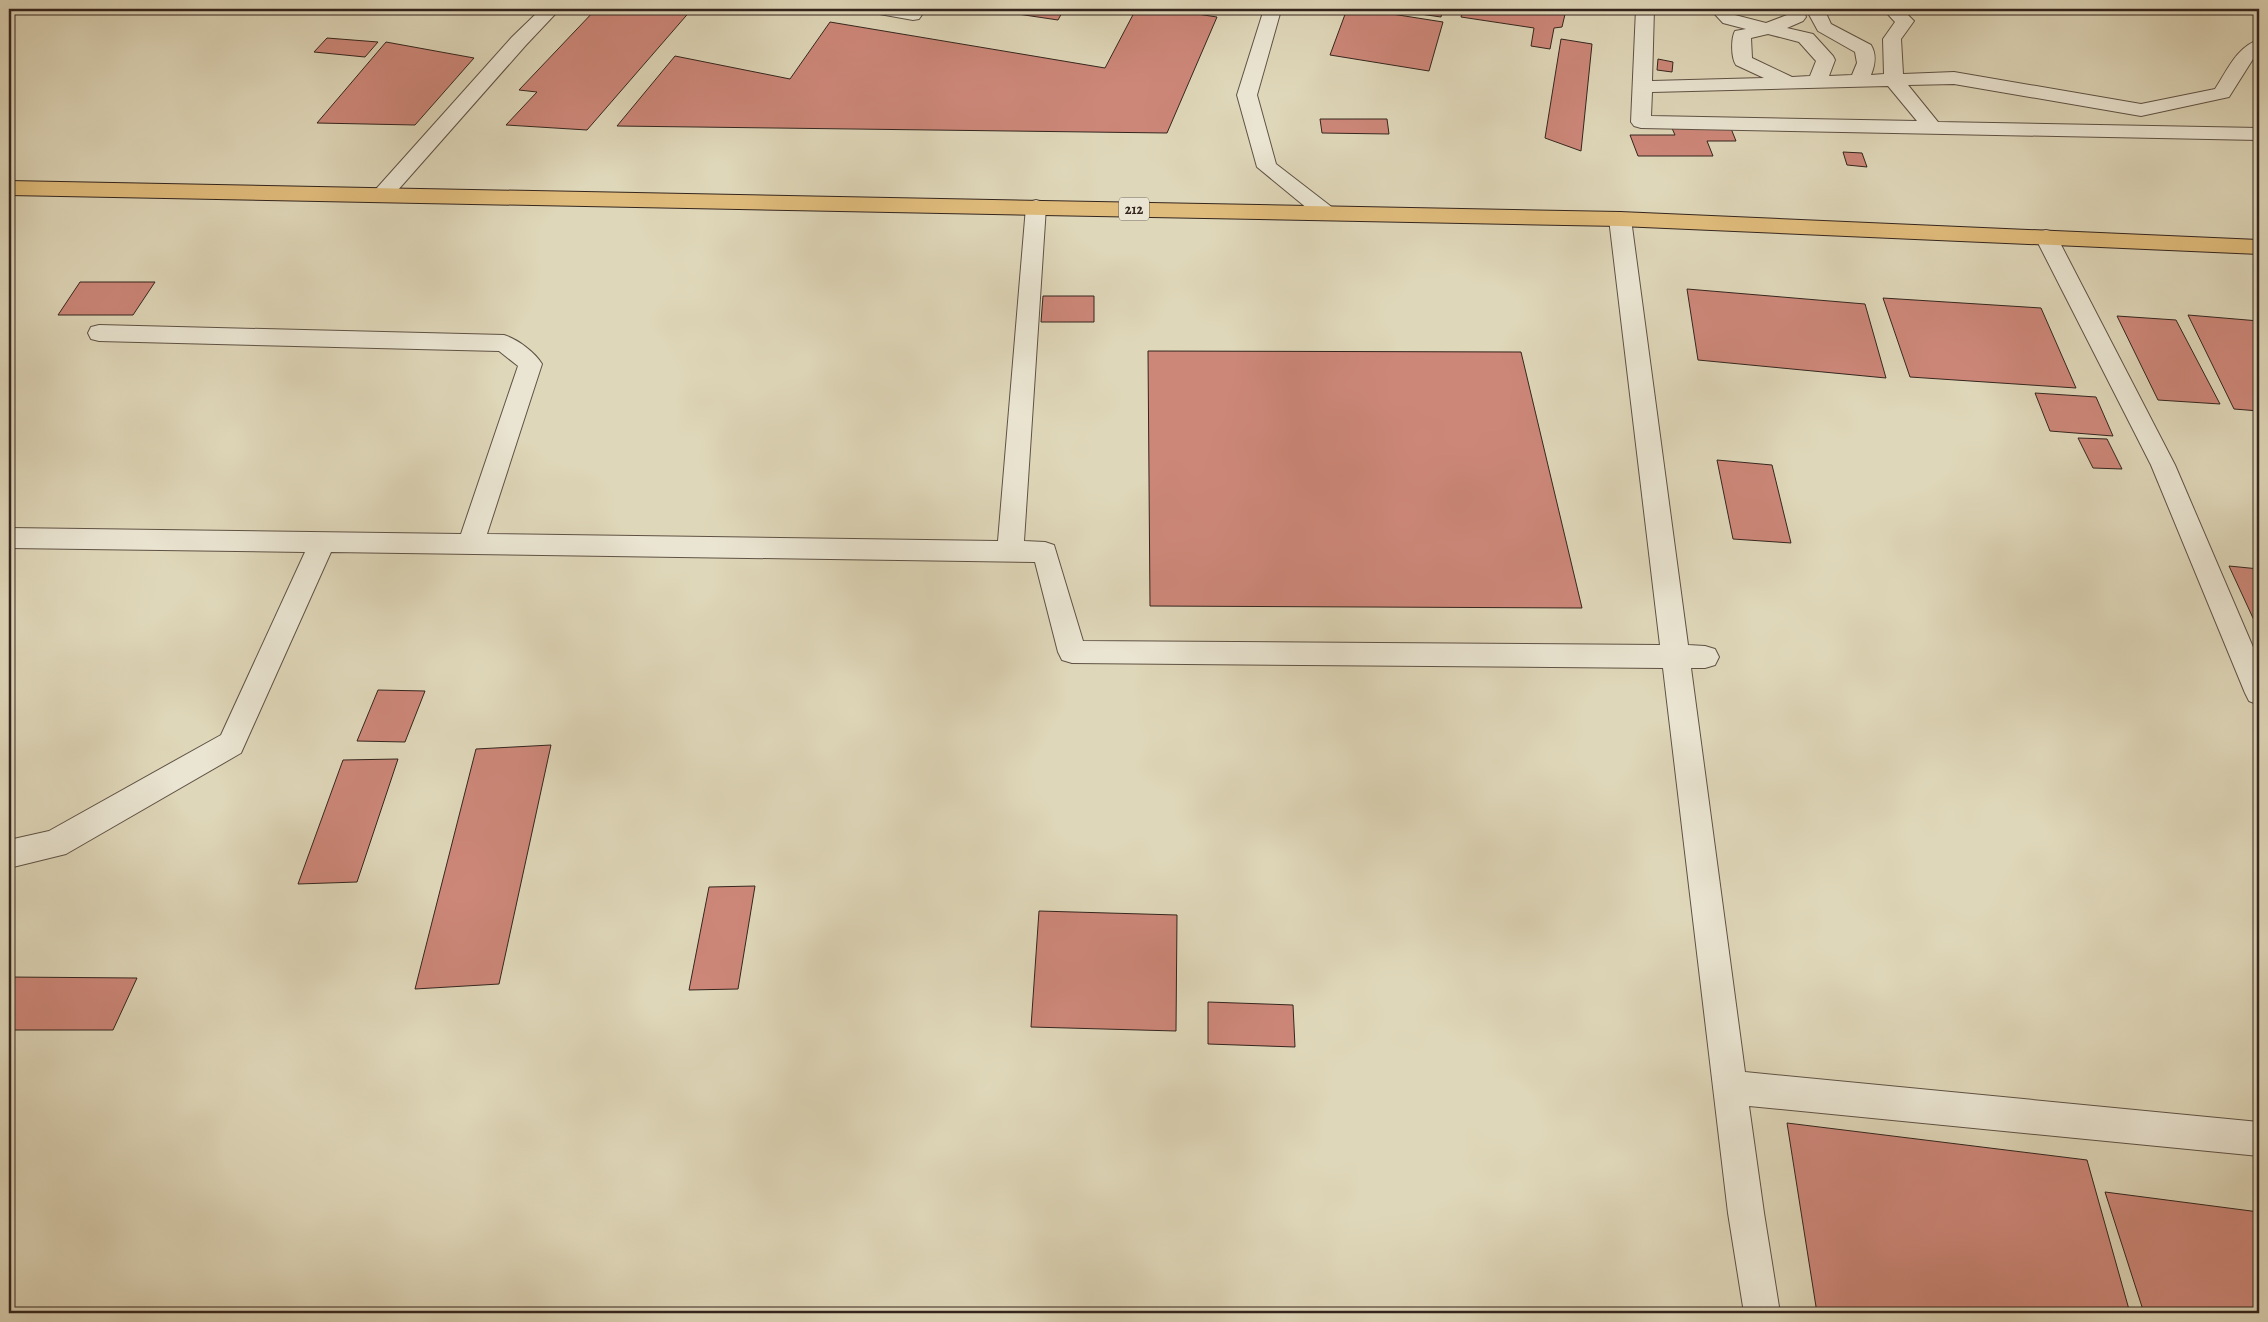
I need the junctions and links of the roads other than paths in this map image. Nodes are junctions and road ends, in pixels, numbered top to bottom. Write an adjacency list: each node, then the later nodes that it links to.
1 (551, 9): 20 (street)
2 (880, 9): 3 (street)
3 (918, 9)
4 (1645, 9): 16 (street)
5 (1718, 9): 10 (street)
6 (1794, 9): 10 (street)
7 (1815, 9): 12 (street)
8 (1892, 9): 13 (street)
9 (1272, 10): 22 (street)
10 (1767, 29): 14 (street); 15 (street)
11 (2259, 46): 13 (street)
12 (1859, 80): 13 (street); 15 (street)
13 (1894, 80): 17 (street)
14 (1791, 82): 15 (street); 16 (street)
15 (1817, 82)
16 (1642, 87): 17 (street)
17 (1932, 127): 18 (street)
18 (2259, 134)
19 (9, 188): 20 (main road, 212)
20 (383, 194): 21 (main road, 212)
21 (1036, 207): 22 (main road, 212); 30 (street)
22 (1326, 213): 23 (main road, 212)
23 (1620, 219): 24 (main road, 212); 31 (street)
24 (2046, 238): 25 (main road, 212); 33 (street)
25 (2259, 247)
26 (99, 333): 29 (street)
27 (9, 538): 28 (street)
28 (323, 542): 29 (street); 34 (street)
29 (471, 544): 30 (street)
30 (1010, 551): 31 (street)
31 (1676, 657): 32 (street); 35 (street)
32 (1705, 657)
33 (2259, 693)
34 (9, 854)
35 (1730, 1087): 36 (street); 37 (street)
36 (2259, 1139)
37 (1762, 1313)

